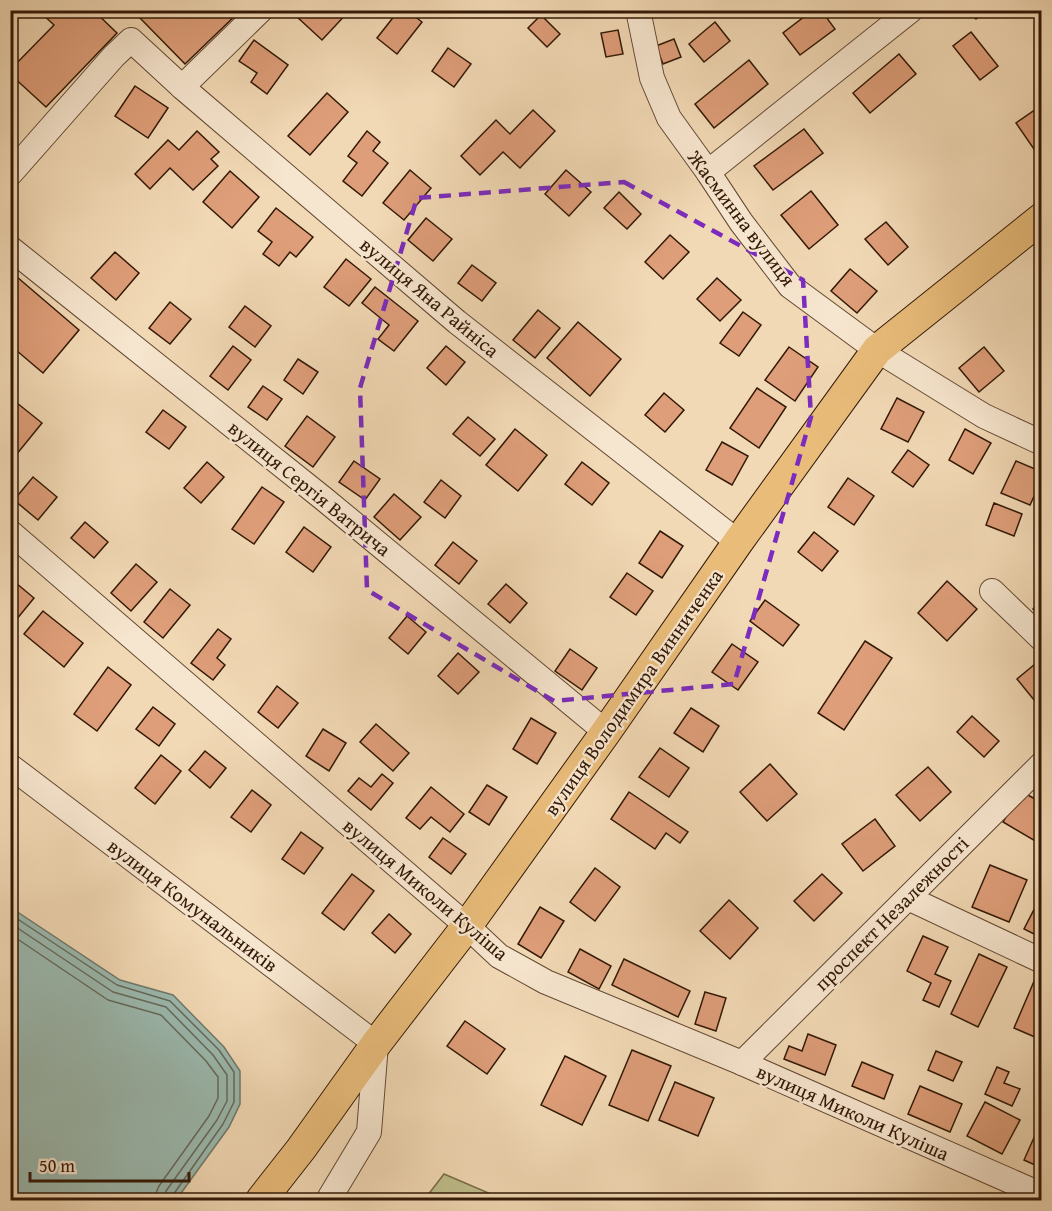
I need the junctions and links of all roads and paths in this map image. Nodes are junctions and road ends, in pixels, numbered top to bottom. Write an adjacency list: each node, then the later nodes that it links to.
1 (261, 10): 4 (street)
2 (638, 10): 5 (street, Жасминна вулиця)
3 (911, 10): 5 (street)
4 (182, 87): 6 (street, вулиця Яна Райніса); 12 (street, вулиця Яна Райніса)
5 (708, 172): 9 (street, Жасминна вулиця)
6 (10, 174)
7 (1041, 218): 9 (main road, вулиця Володимира Винниченка)
8 (10, 248): 15 (street, вулиця Сергія Ватрича)
9 (878, 350): 10 (street, Жасминна вулиця); 12 (main road, вулиця Володимира Винниченка)
10 (1041, 442)
11 (10, 532): 19 (street, вулиця Миколи Куліша)
12 (738, 542): 15 (main road, вулиця Володимира Винниченка)
13 (992, 591): 14 (street)
14 (1041, 639)
15 (606, 732): 19 (main road, вулиця Володимира Винниченка)
16 (1041, 764): 18 (street, проспект Незалежності)
17 (10, 766): 21 (street, вулиця Комунальників)
18 (908, 898): 20 (street); 22 (street, проспект Незалежності)
19 (467, 926): 21 (main road, вулиця Володимира Винниченка); 22 (street, вулиця Миколи Куліша)
20 (1041, 961)
21 (376, 1044): 24 (street); 25 (main road, вулиця Володимира Винниченка)
22 (742, 1064): 23 (street, вулиця Миколи Куліша)
23 (1041, 1195)
24 (330, 1197)
25 (261, 1200)

